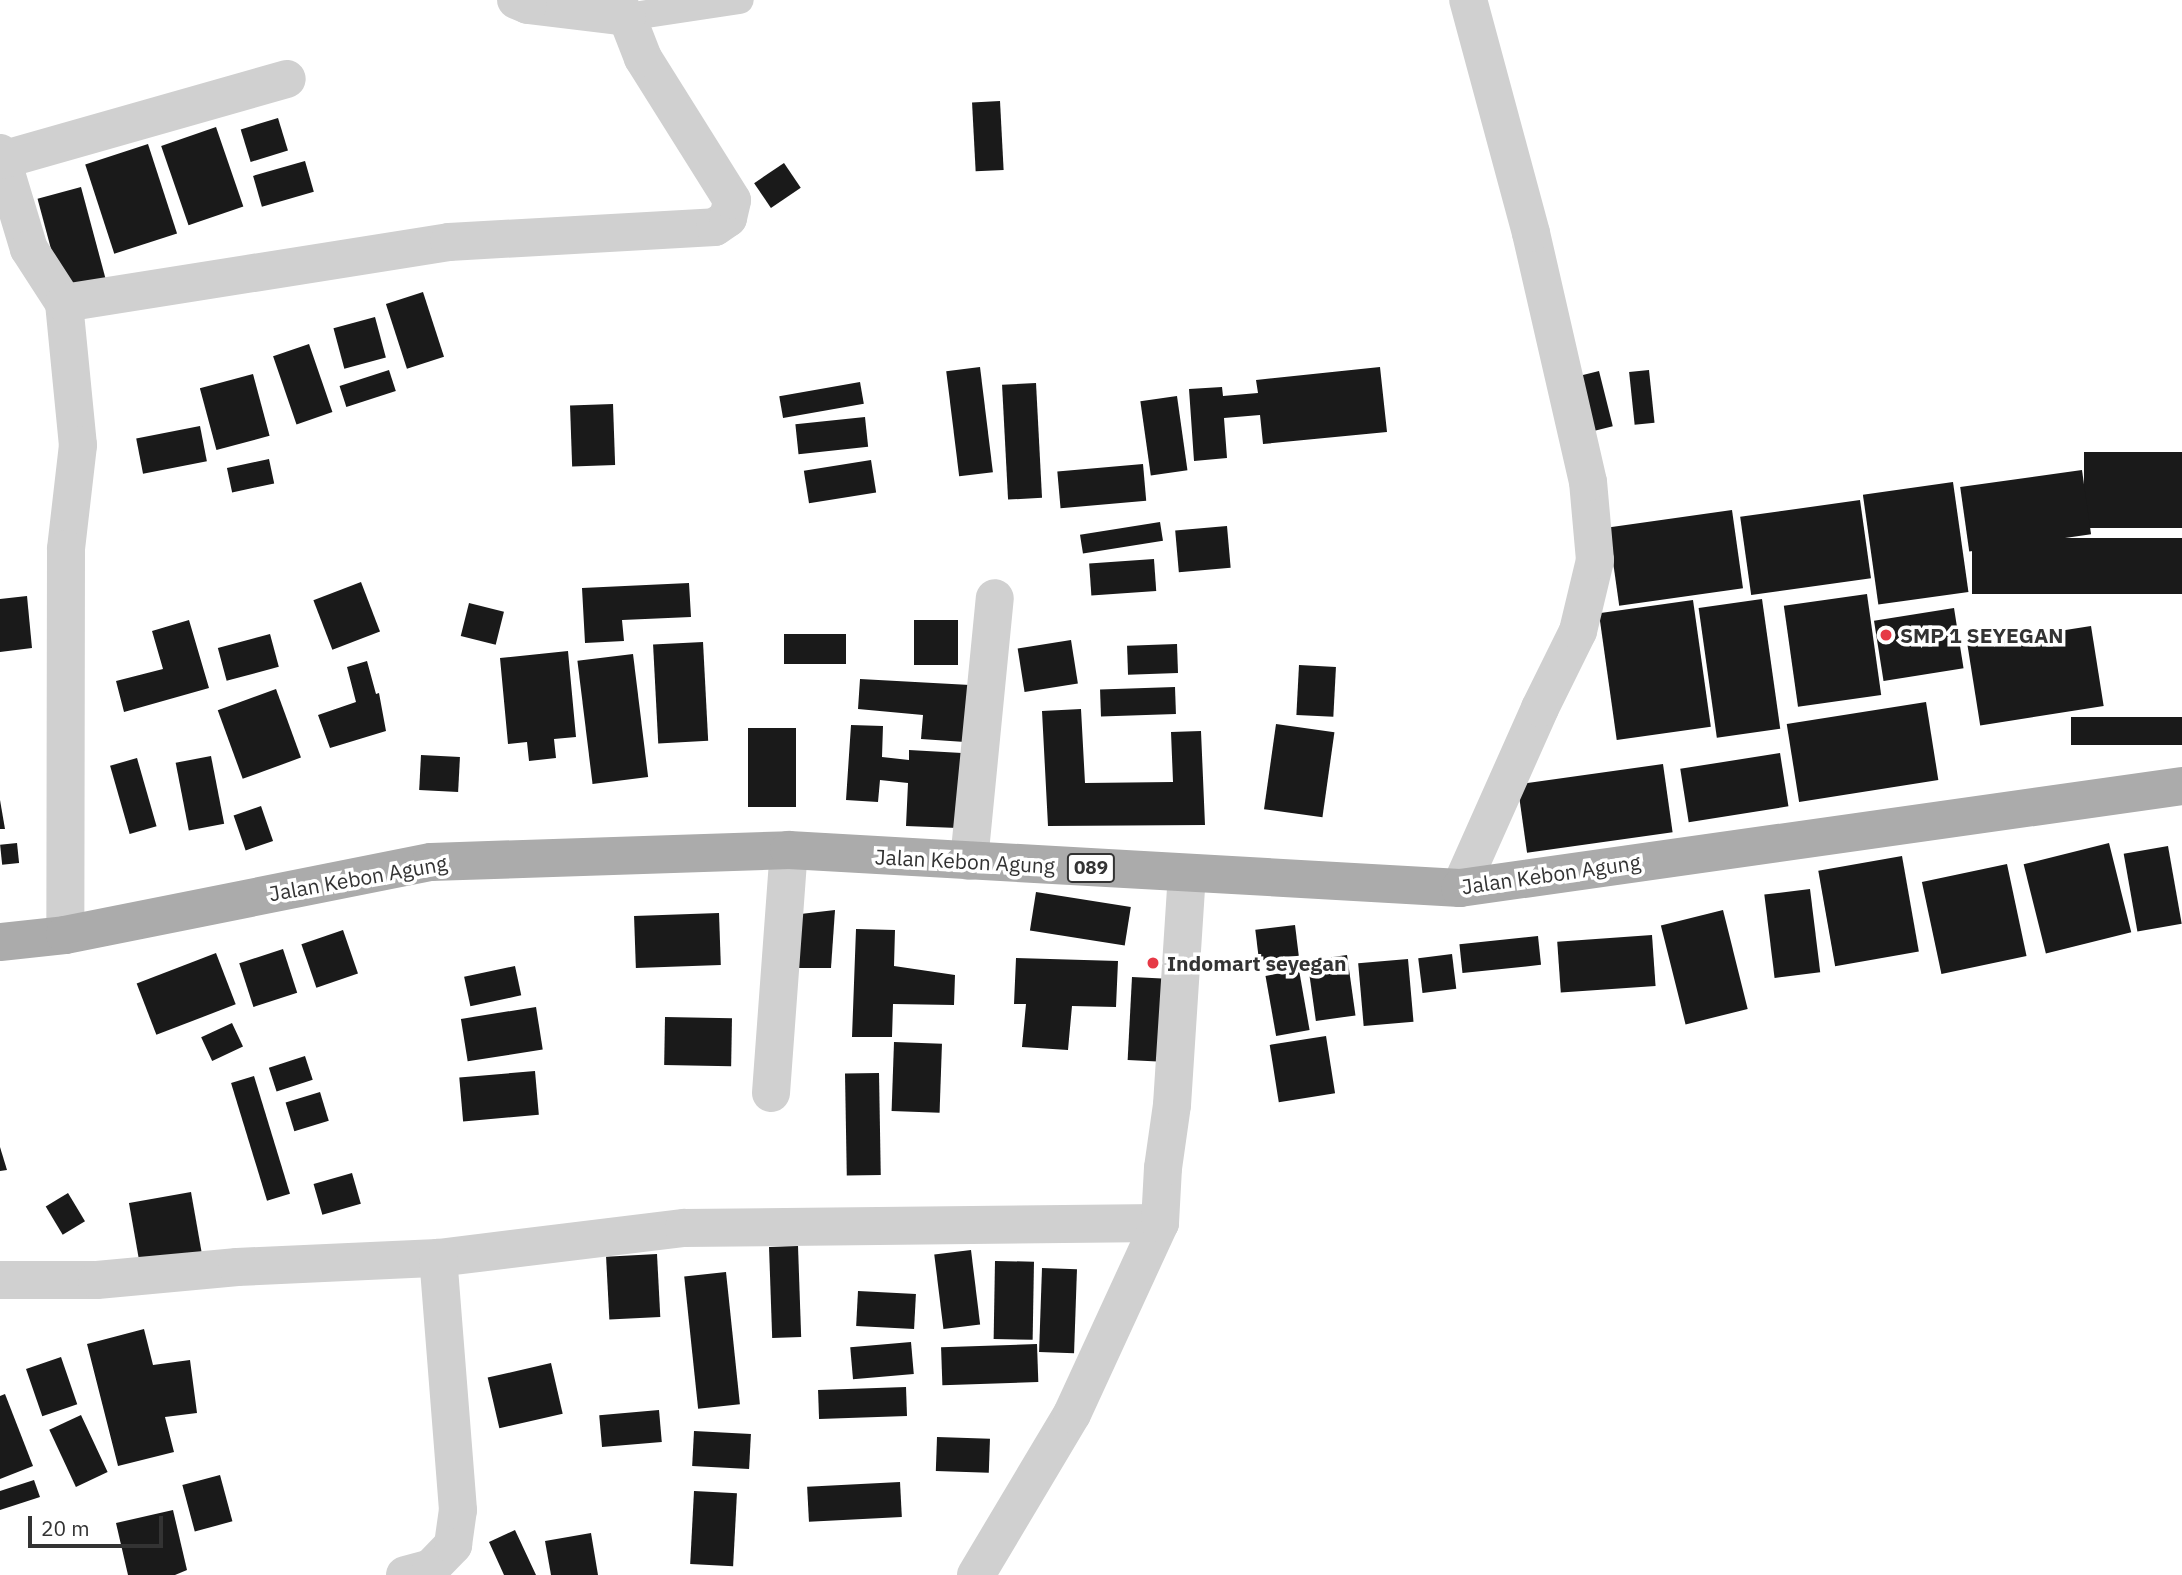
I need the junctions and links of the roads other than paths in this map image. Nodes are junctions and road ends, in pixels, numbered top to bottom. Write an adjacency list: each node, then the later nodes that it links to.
1 (516, 0): 4 (street)
2 (740, 0): 4 (lane)
3 (1468, 0): 13 (street)
4 (631, 27): 7 (street)
5 (287, 79): 6 (street)
6 (1, 156): 7 (street)
7 (64, 303): 14 (street)
8 (995, 598): 11 (street)
9 (2182, 786): 13 (main road, Jalan Kebon Agung / 089)
10 (789, 850): 11 (main road, Jalan Kebon Agung / 089); 14 (main road, Jalan Kebon Agung / 089); 16 (street)
11 (969, 861): 12 (main road, Jalan Kebon Agung / 089)
12 (1187, 873): 13 (main road, Jalan Kebon Agung / 089); 17 (street)
13 (1460, 888)
14 (65, 935): 15 (main road, Jalan Kebon Agung / 089)
15 (0, 942)
16 (771, 1093)
17 (1160, 1223): 18 (street); 21 (street)
18 (438, 1258): 19 (street); 20 (street)
19 (0, 1280)
20 (405, 1575)
21 (976, 1575)

